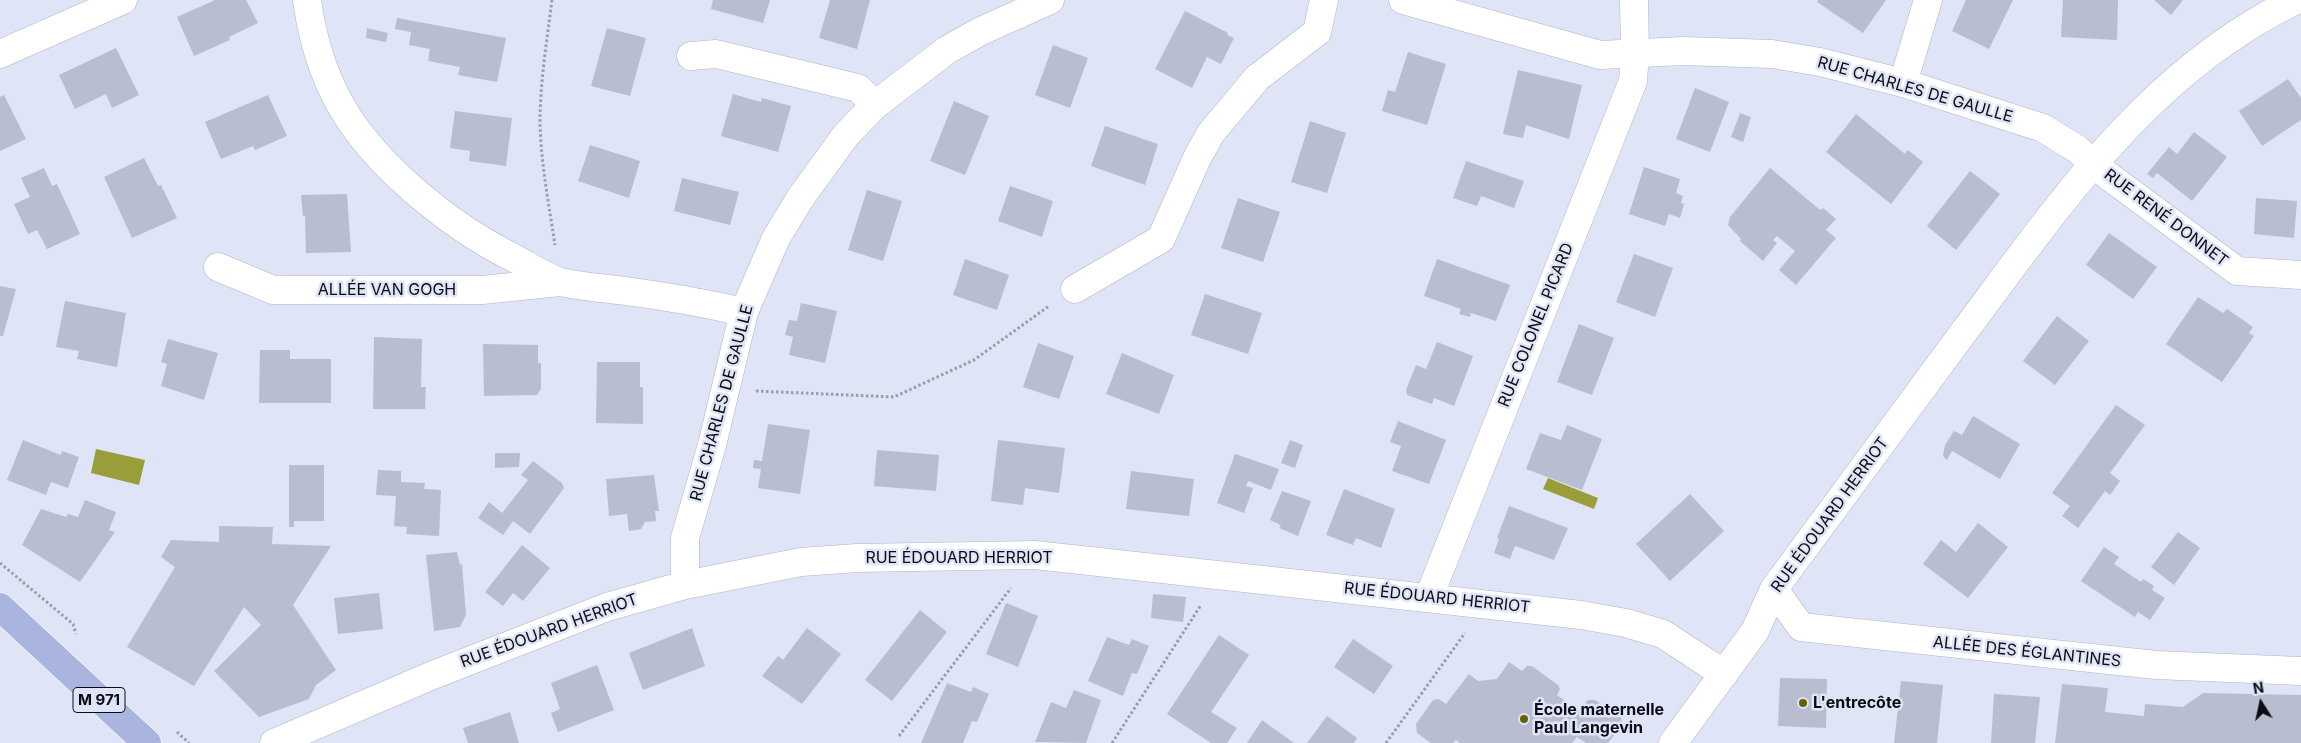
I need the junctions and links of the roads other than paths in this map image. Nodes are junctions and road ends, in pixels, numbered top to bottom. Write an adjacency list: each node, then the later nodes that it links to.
1 (123, 0): 10 (street)
2 (307, 0): 17 (street)
3 (1050, 0): 13 (street, RUE CHARLES DE GAULLE)
4 (1324, 0): 18 (street)
5 (1403, 0): 9 (street, RUE CHARLES DE GAULLE)
6 (1634, 0): 9 (street, RUE COLONEL PICARD)
7 (1928, 0): 12 (street)
8 (2296, 0): 14 (street, RUE ÉDOUARD HERRIOT)
9 (1635, 52): 12 (street, RUE CHARLES DE GAULLE); 22 (street, RUE COLONEL PICARD)
10 (0, 54)
11 (691, 56): 13 (street)
12 (1903, 83): 14 (street, RUE CHARLES DE GAULLE)
13 (875, 105): 19 (street, RUE CHARLES DE GAULLE)
14 (2093, 162): 16 (street, RUE RENÉ DONNET); 21 (street, RUE ÉDOUARD HERRIOT)
15 (218, 267): 17 (street, ALLÉE VAN GOGH)
16 (2301, 275)
17 (560, 282): 19 (street)
18 (1075, 289)
19 (744, 312): 20 (street, RUE CHARLES DE GAULLE)
20 (685, 585): 22 (street, RUE ÉDOUARD HERRIOT); 27 (street, RUE ÉDOUARD HERRIOT)
21 (1774, 589): 24 (street, ALLÉE DES ÉGLANTINES); 25 (street, RUE ÉDOUARD HERRIOT)
22 (1429, 596): 25 (street, RUE ÉDOUARD HERRIOT)
23 (0, 607): 26 (main road, M 971)
24 (2301, 671)
25 (1724, 674): 28 (street)
26 (147, 743)
27 (274, 743)
28 (1673, 743)

